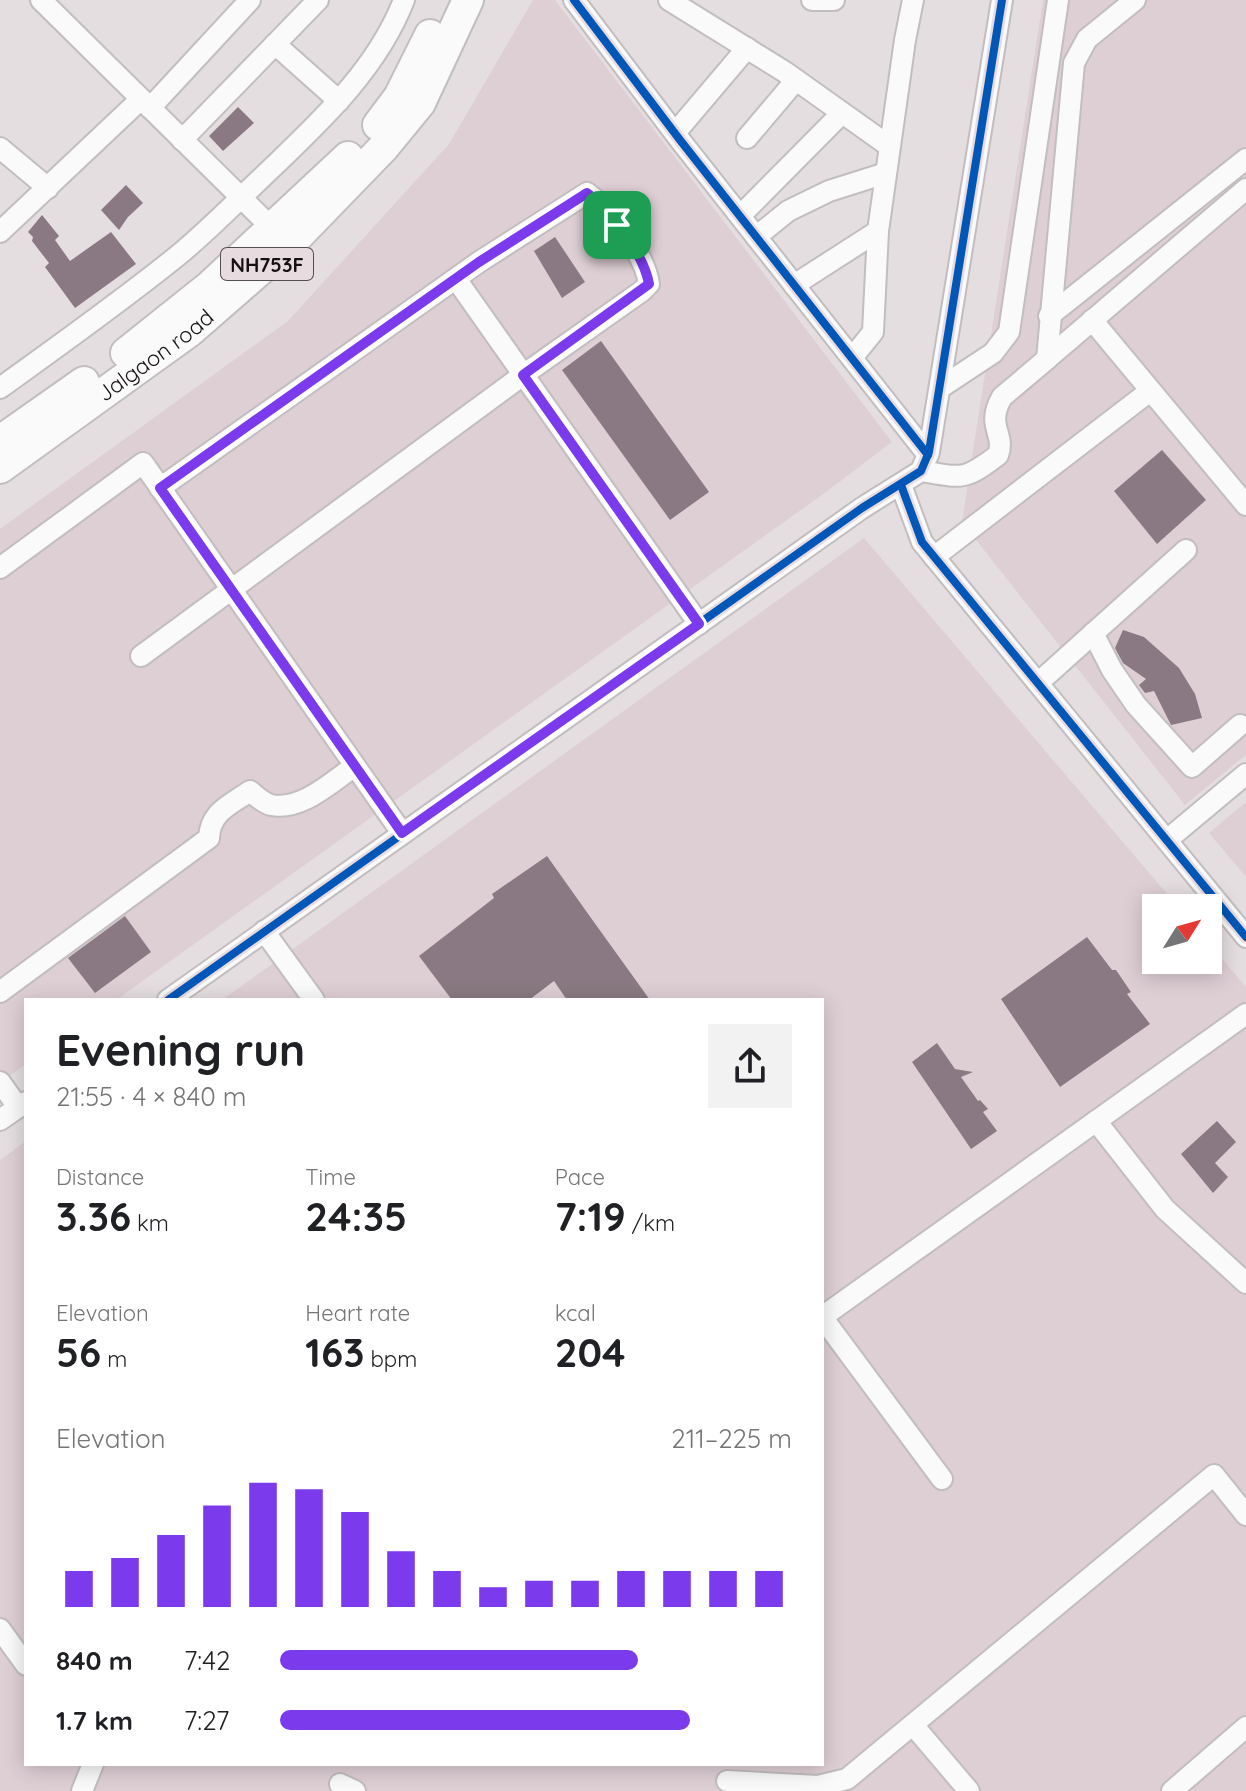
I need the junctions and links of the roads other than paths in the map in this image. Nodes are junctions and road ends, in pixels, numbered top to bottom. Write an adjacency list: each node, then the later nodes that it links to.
1 (250, 0): 19 (street)
2 (318, 0): 15 (street)
3 (404, 0): 18 (street)
4 (445, 0): 34 (highway, Jalgaon road / NH753F)
5 (468, 0): 34 (highway, Jalgaon road / NH753F)
6 (669, 0): 16 (street)
7 (812, 0): 8 (street)
8 (834, 0)
9 (913, 0): 24 (street)
10 (1002, 0): 44 (street)
11 (1058, 0): 44 (street)
12 (1135, 0): 38 (street)
13 (44, 1): 19 (street)
14 (576, 1): 21 (street)
15 (275, 44): 18 (street); 23 (street)
16 (747, 48): 17 (street); 21 (street)
17 (796, 80): 20 (street); 22 (street)
18 (339, 101): 30 (street)
19 (145, 104): 23 (street); 28 (street)
20 (842, 113): 24 (street); 31 (street)
21 (675, 133): 31 (street)
22 (747, 138)
23 (182, 140): 30 (street)
24 (889, 146): 27 (street)
25 (0, 148): 28 (street)
26 (1246, 159): 38 (street)
27 (886, 173): 32 (street); 35 (street)
28 (48, 188): 33 (street)
29 (1246, 189): 39 (street)
30 (240, 197): 34 (street); 43 (street)
31 (740, 216): 35 (street)
32 (878, 231): 37 (street); 40 (street)
33 (0, 232)
34 (281, 236): 46 (highway, Jalgaon road / NH753F); 48 (highway, Jalgaon road / NH753F)
35 (756, 237): 37 (street)
36 (456, 279): 42 (street); 42 (street); 50 (street)
37 (794, 285): 40 (street)
38 (1049, 316): 41 (street)
39 (1092, 320): 41 (street); 45 (street)
40 (852, 358): 47 (street)
41 (1047, 359): 47 (street)
42 (523, 375): 55 (street); 56 (street)
43 (0, 388)
44 (940, 388): 47 (street)
45 (1150, 391): 51 (street); 53 (street)
46 (0, 441)
47 (924, 463): 49 (street)
48 (0, 468)
49 (901, 485): 53 (street); 56 (street)
50 (160, 488): 54 (street); 55 (street)
51 (1246, 505)
52 (1186, 550): 57 (street)
53 (934, 557): 59 (street)
54 (0, 568)
55 (230, 588): 58 (street); 61 (street)
56 (699, 624): 63 (street)
57 (1093, 633): 59 (street); 60 (street)
58 (141, 656)
59 (1038, 683): 64 (street)
60 (1240, 725)
61 (355, 766): 63 (street); 67 (street)
62 (1246, 774): 64 (street)
63 (402, 833): 65 (street)
64 (1167, 840): 66 (street)
65 (264, 931): 68 (street); 70 (street)
66 (1246, 937)
67 (0, 992)
68 (195, 992): 69 (street)
69 (175, 998)
70 (313, 998)
71 (1246, 1014): 75 (street)
72 (0, 1082): 73 (street)
73 (22, 1104): 74 (street)
74 (0, 1120)
75 (1096, 1121): 76 (street); 77 (street)
76 (1246, 1283)
77 (824, 1316)
78 (824, 1320): 79 (street)
79 (942, 1479)
80 (1246, 1515): 83 (street)
81 (0, 1629): 82 (street)
82 (24, 1662)
83 (913, 1725): 86 (street); 88 (street)
84 (1246, 1727): 89 (street)
85 (92, 1766): 87 (street)
86 (727, 1779)
87 (82, 1791)
88 (969, 1791)
89 (1172, 1791)

